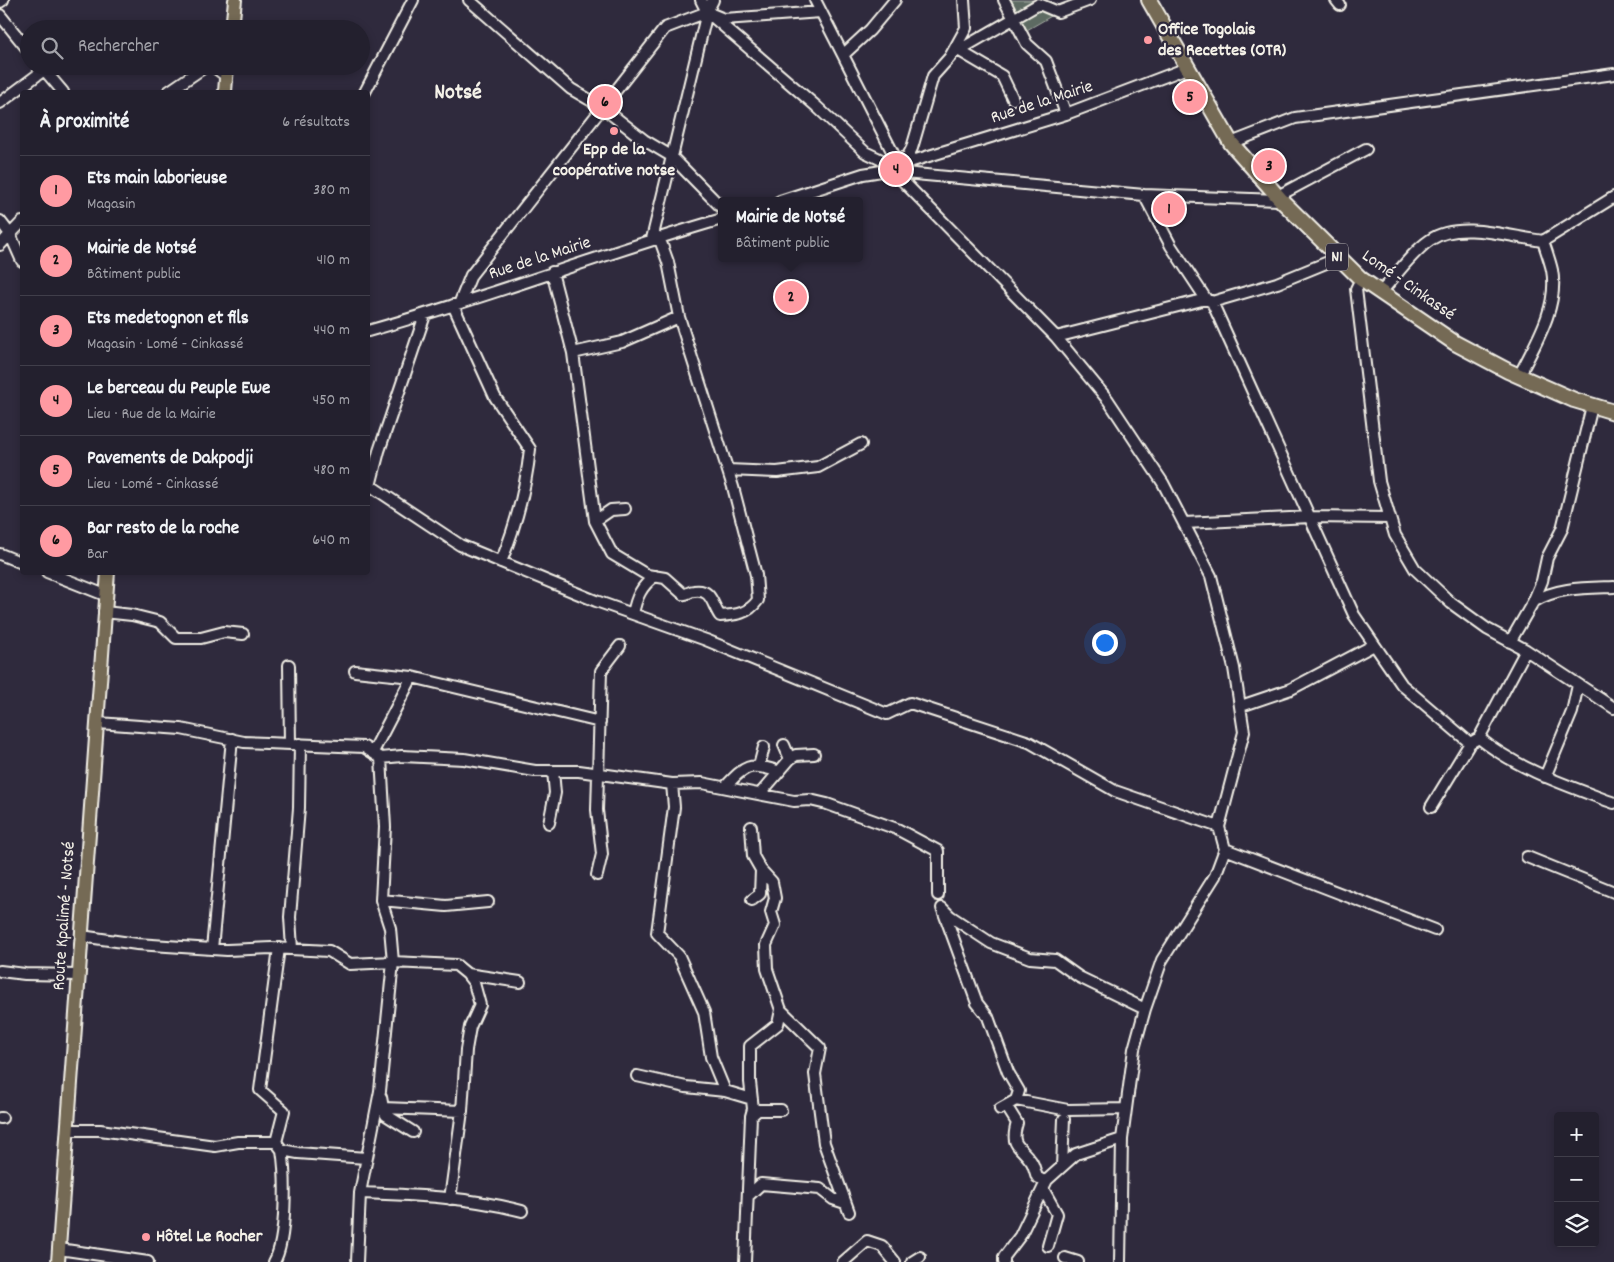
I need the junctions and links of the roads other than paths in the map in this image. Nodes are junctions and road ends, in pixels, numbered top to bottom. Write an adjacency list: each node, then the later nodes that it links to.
1 (235, 0): 16 (main road)
2 (413, 0): 30 (street)
3 (469, 0): 33 (street)
4 (701, 0): 12 (street)
5 (714, 0): 12 (street)
6 (815, 0): 13 (street)
7 (894, 0): 19 (street)
8 (964, 0): 20 (street)
9 (1004, 0): 15 (street)
10 (1090, 0): 15 (street)
11 (1149, 0): 21 (highway, Lomé - Cinkassé / N1)
12 (707, 12): 13 (street); 33 (street); 37 (street); 38 (street)
13 (821, 12): 19 (street)
14 (0, 15): 17 (street)
15 (1014, 19): 18 (street); 34 (street)
16 (233, 20)
17 (20, 40)
18 (958, 50): 20 (street); 31 (street)
19 (843, 55): 38 (street)
20 (950, 57): 39 (street)
21 (1187, 68): 34 (street, Rue de la Mairie); 35 (highway, Lomé - Cinkassé / N1)
22 (1614, 74): 35 (street)
23 (34, 75): 32 (street)
24 (49, 75): 27 (street)
25 (193, 75): 28 (street)
26 (227, 75): 29 (main road)
27 (61, 90)
28 (171, 90)
29 (225, 90)
30 (366, 90)
31 (1013, 99)
32 (0, 103)
33 (602, 107): 37 (street); 58 (street)
34 (1066, 114): 39 (street, Rue de la Mairie)
35 (1231, 143): 43 (highway, Lomé - Cinkassé / N1)
36 (1366, 149): 43 (street)
37 (671, 156): 44 (street); 49 (street)
38 (890, 163): 39 (street); 39 (street); 41 (street)
39 (903, 168): 40 (street); 62 (street)
40 (1144, 195): 43 (street); 57 (street)
41 (792, 197)
42 (1614, 197): 50 (street)
43 (1279, 198): 53 (highway, Lomé - Cinkassé / N1)
44 (718, 204)
45 (718, 220): 49 (street, Rue de la Mairie)
46 (0, 221): 48 (street)
47 (20, 224): 48 (street)
48 (10, 234): 51 (street); 52 (street)
49 (656, 238): 54 (street, Rue de la Mairie); 60 (street)
50 (1543, 241): 56 (street); 64 (street)
51 (0, 244)
52 (20, 256)
53 (1338, 258): 55 (highway, Lomé - Cinkassé / N1); 57 (street)
54 (552, 272): 58 (street, Rue de la Mairie); 63 (street)
55 (1361, 279): 56 (highway, Lomé - Cinkassé / N1); 73 (street)
56 (1380, 293): 64 (highway, Lomé - Cinkassé / N1)
57 (1209, 301): 62 (street); 72 (street)
58 (456, 304): 59 (street, Rue de la Mairie); 78 (street)
59 (425, 315): 61 (street, Rue de la Mairie); 69 (street)
60 (680, 317): 63 (street); 68 (street)
61 (370, 330)
62 (1056, 337): 75 (street)
63 (573, 354): 74 (street)
64 (1519, 376): 65 (highway, Lomé - Cinkassé / N1)
65 (1592, 406): 66 (highway, Lomé - Cinkassé / N1); 84 (street)
66 (1614, 412)
67 (861, 444): 68 (street)
68 (728, 470): 81 (street)
69 (370, 482)
70 (370, 486): 78 (street)
71 (625, 509): 74 (street)
72 (1310, 518): 73 (street); 75 (street); 89 (street)
73 (1390, 518): 88 (street)
74 (595, 521): 81 (street)
75 (1184, 524): 96 (street)
76 (0, 554): 77 (street)
77 (20, 562)
78 (501, 562): 86 (street)
79 (54, 575): 83 (street)
80 (108, 575): 83 (main road, Route Kpalimé - Notsé)
81 (655, 576): 86 (street)
82 (1614, 586): 84 (street)
83 (105, 595): 85 (main road, Route Kpalimé - Notsé)
84 (1533, 602): 88 (street)
85 (104, 612): 87 (street); 99 (main road, Route Kpalimé - Notsé)
86 (633, 614): 120 (street)
87 (243, 634)
88 (1510, 642): 91 (street)
89 (1374, 644): 96 (street); 101 (street)
90 (620, 646): 98 (street)
91 (1526, 650): 95 (street); 101 (street)
92 (289, 665): 102 (street)
93 (355, 671): 94 (street)
94 (412, 677): 98 (street); 106 (street)
95 (1578, 685): 97 (street); 112 (street)
96 (1241, 706): 120 (street)
97 (1614, 708)
98 (600, 722): 111 (street)
99 (98, 723): 100 (street); 131 (main road, Route Kpalimé - Notsé)
100 (232, 740): 102 (street); 133 (street)
101 (1475, 740): 112 (street); 117 (street)
102 (295, 744): 106 (street); 134 (street)
103 (784, 745): 107 (street)
104 (764, 747): 108 (street)
105 (814, 754): 107 (street)
106 (377, 755): 109 (street); 127 (street)
107 (790, 758): 110 (street)
108 (759, 766): 110 (street); 114 (street)
109 (553, 771): 111 (street); 118 (street)
110 (777, 771): 115 (street)
111 (599, 774): 113 (street); 124 (street)
112 (1545, 778): 116 (street)
113 (672, 784): 114 (street); 144 (street)
114 (725, 788): 115 (street)
115 (760, 794): 126 (street)
116 (1614, 803)
117 (1431, 807)
118 (549, 823)
119 (751, 827): 123 (street)
120 (1219, 827): 121 (street)
121 (1225, 849): 130 (street); 140 (street)
122 (1527, 857): 125 (street)
123 (761, 870): 128 (street); 141 (street)
124 (597, 875)
125 (1614, 892)
126 (938, 895)
127 (382, 900): 129 (street); 135 (street)
128 (752, 900)
129 (488, 902)
130 (1435, 930)
131 (81, 936): 133 (street); 137 (main road, Route Kpalimé - Notsé)
132 (279, 948): 133 (street); 134 (street); 156 (street)
133 (212, 949)
134 (292, 949): 135 (street)
135 (393, 962): 138 (street); 143 (street)
136 (0, 971): 137 (street)
137 (78, 974): 153 (main road, Route Kpalimé - Notsé)
138 (467, 974): 139 (street); 150 (street)
139 (520, 982)
140 (1145, 1009): 146 (street); 148 (street)
141 (781, 1010): 145 (street); 161 (street)
142 (637, 1076): 144 (street)
143 (380, 1091): 147 (street); 157 (street)
144 (725, 1091): 145 (street)
145 (752, 1099): 151 (street)
146 (1016, 1100): 148 (street); 159 (street)
147 (383, 1108): 150 (street); 154 (street)
148 (1126, 1109): 155 (street)
149 (782, 1110): 151 (street)
150 (462, 1111): 162 (street)
151 (751, 1116): 161 (street)
152 (1064, 1119): 158 (street)
153 (67, 1130): 156 (street); 167 (main road, Route Kpalimé - Notsé)
154 (413, 1132)
155 (1122, 1139): 158 (street); 177 (street)
156 (279, 1146): 157 (street); 170 (street)
157 (366, 1158): 160 (street)
158 (1062, 1166): 159 (street)
159 (1044, 1185): 163 (street); 164 (street)
160 (360, 1193): 162 (street); 171 (street)
161 (748, 1196): 172 (street)
162 (450, 1199): 165 (street)
163 (1053, 1203): 164 (street); 166 (street)
164 (1035, 1205): 175 (street)
165 (522, 1211)
166 (1048, 1246)
167 (58, 1256): 169 (street)
168 (1065, 1258): 176 (street)
169 (148, 1262)
170 (274, 1262)
171 (357, 1262)
172 (745, 1262)
173 (843, 1262): 174 (street)
174 (895, 1262)
175 (1004, 1262)
176 (1078, 1262)
177 (1120, 1262)

